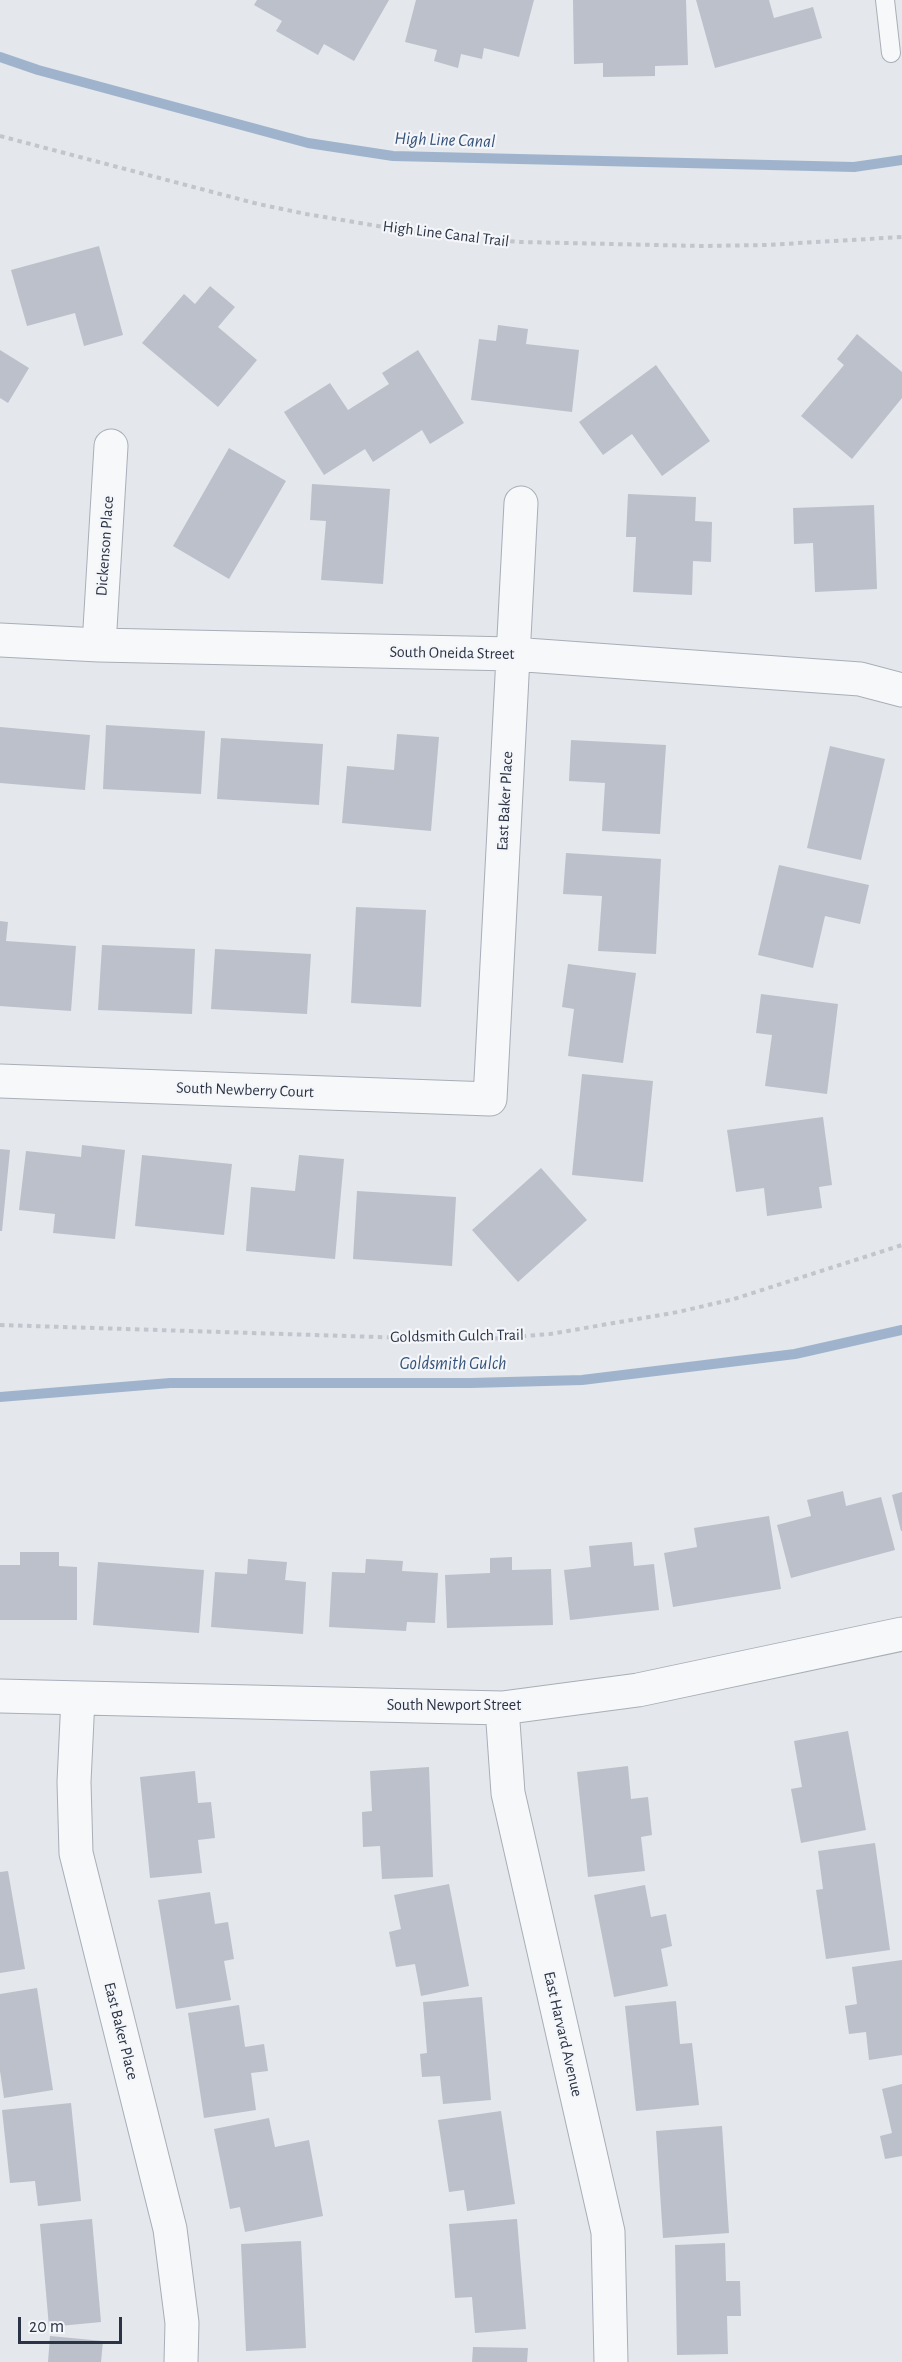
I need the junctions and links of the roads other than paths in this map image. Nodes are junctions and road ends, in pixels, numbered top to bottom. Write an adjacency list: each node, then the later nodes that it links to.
1 (885, 0): 2 (lane)
2 (891, 53)
3 (111, 446): 6 (street, Dickenson Place)
4 (521, 503): 7 (street, East Baker Place)
5 (0, 640): 6 (street, South Oneida Street)
6 (99, 645): 7 (street, South Oneida Street)
7 (512, 654): 8 (street, South Oneida Street); 10 (street, East Baker Place)
8 (902, 690)
9 (0, 1081): 10 (street, South Newberry Court)
10 (490, 1099)
11 (900, 1644): 14 (street, South Newport Street)
12 (0, 1696): 13 (street, South Newport Street)
13 (78, 1698): 14 (street, South Newport Street); 15 (street, East Baker Place)
14 (502, 1708): 16 (street, East Harvard Avenue)
15 (182, 2362)
16 (612, 2362)

